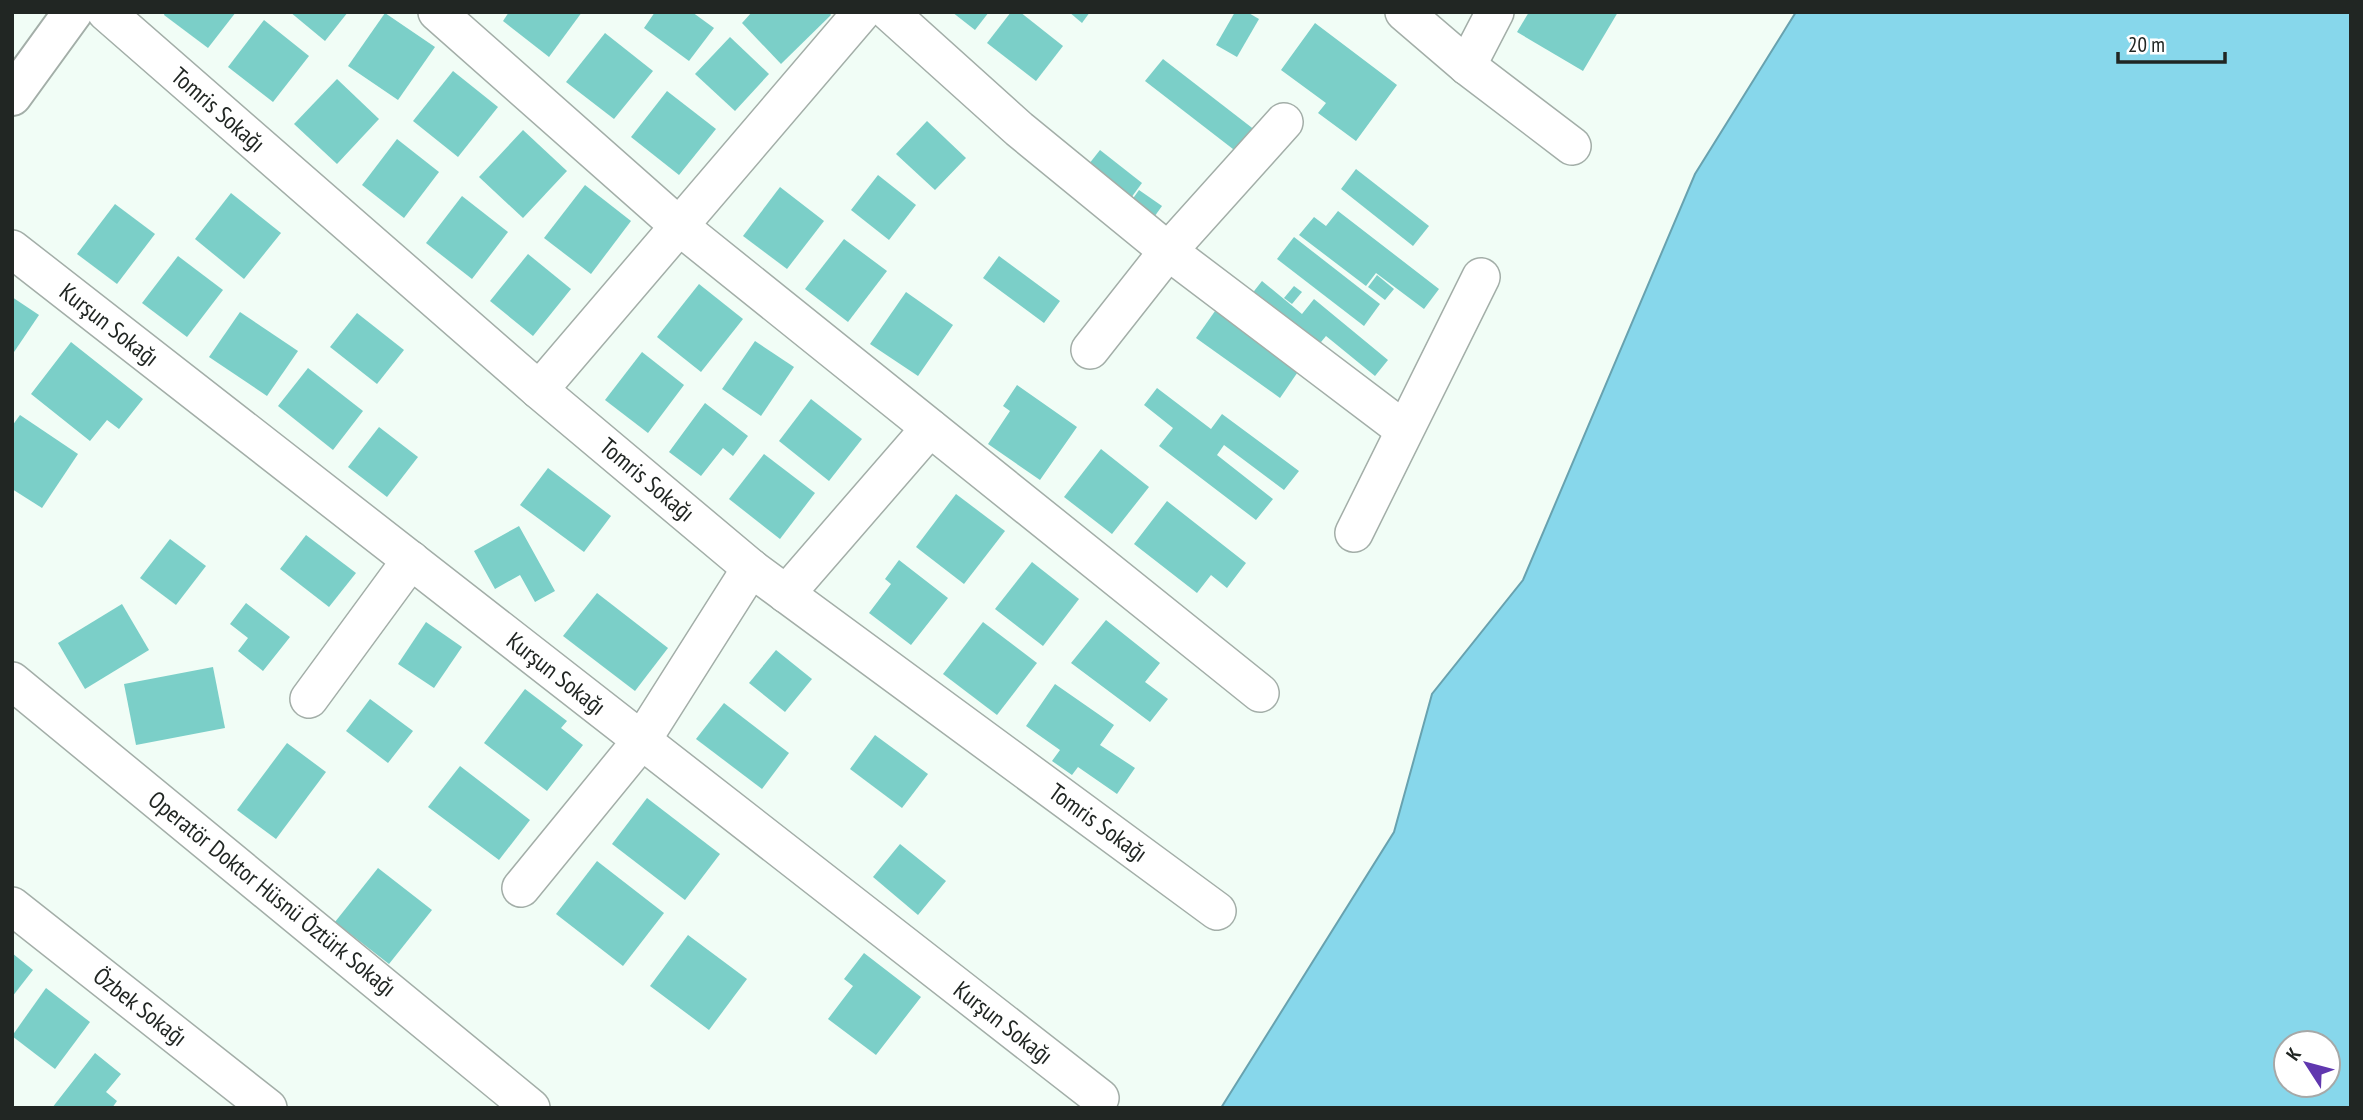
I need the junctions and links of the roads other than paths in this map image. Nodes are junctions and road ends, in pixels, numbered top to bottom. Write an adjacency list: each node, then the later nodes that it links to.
1 (73, 12): 9 (street)
2 (106, 12): 17 (street, Tomris Sokağı)
3 (437, 12): 12 (street)
4 (862, 12): 12 (street)
5 (889, 12): 14 (street)
6 (1404, 12): 8 (street)
7 (1495, 12): 8 (street)
8 (1467, 66): 11 (street)
9 (12, 96)
10 (1284, 122): 14 (street)
11 (1572, 146)
12 (678, 226): 17 (street); 18 (street)
13 (12, 249): 21 (street, Kurşun Sokağı)
14 (1168, 251): 16 (street); 19 (street)
15 (1481, 277): 19 (street)
16 (1090, 350)
17 (539, 390): 22 (street, Tomris Sokağı)
18 (930, 428): 23 (street); 25 (street)
19 (1403, 429): 20 (street)
20 (1354, 533)
21 (411, 560): 26 (street); 27 (street, Kurşun Sokağı)
22 (751, 568): 23 (street, Tomris Sokağı); 27 (street)
23 (786, 594): 30 (street, Tomris Sokağı)
24 (12, 681): 33 (street, Operatör Doktor Hüsnü Öztürk Sokağı)
25 (1260, 693)
26 (309, 699)
27 (642, 740): 28 (street); 31 (street, Kurşun Sokağı)
28 (521, 888)
29 (12, 906): 32 (street, Özbek Sokağı)
30 (1217, 911)
31 (1100, 1098)
32 (268, 1108)
33 (531, 1108)

